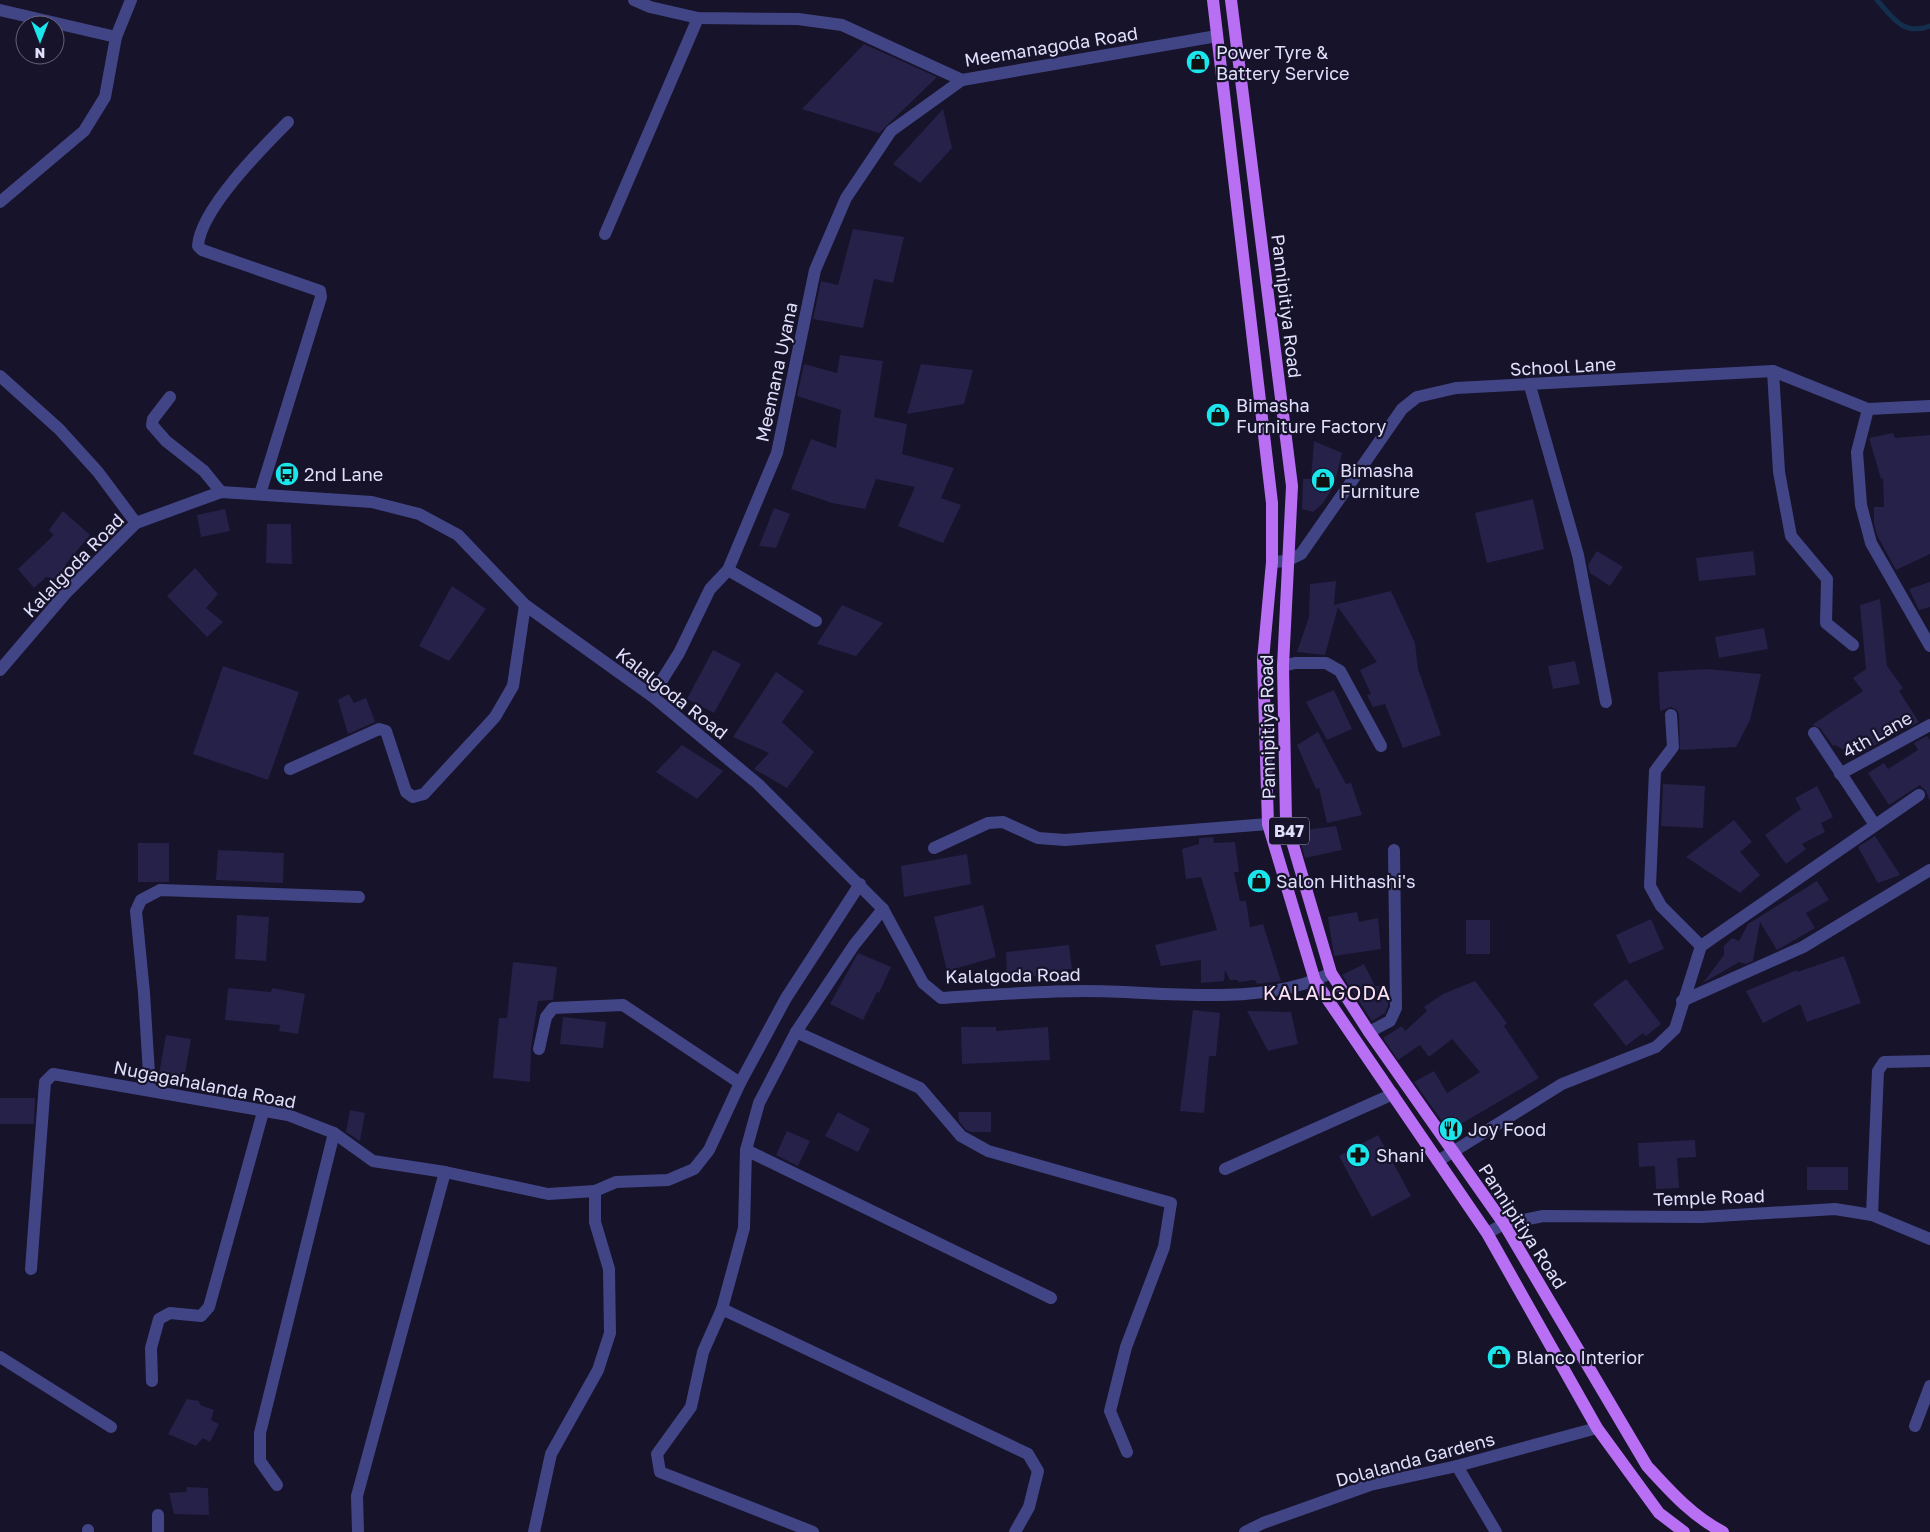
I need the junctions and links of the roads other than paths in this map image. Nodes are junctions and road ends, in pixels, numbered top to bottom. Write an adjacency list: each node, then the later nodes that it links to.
1 (131, 0): 8 (street)
2 (634, 0): 6 (street, Meemanagoda Road)
3 (1213, 0): 7 (main road, Pannipitiya Road / B47)
4 (1231, 0): 22 (main road, Pannipitiya Road / B47)
5 (0, 10): 8 (street)
6 (698, 18): 9 (street, Meemanagoda Road); 12 (street)
7 (1217, 36): 9 (street, Meemanagoda Road); 23 (main road, Pannipitiya Road / B47)
8 (116, 38): 11 (street)
9 (962, 80): 24 (street, Meemana Uyana)
10 (288, 122): 20 (street)
11 (0, 202)
12 (605, 234)
13 (1773, 371): 15 (street, School Lane); 18 (street, School Lane); 27 (street)
14 (0, 376): 21 (street)
15 (1530, 386): 22 (street, School Lane); 32 (street)
16 (170, 397): 19 (street)
17 (1930, 406): 18 (street, School Lane)
18 (1868, 409): 28 (street)
19 (221, 492): 20 (street, Kalalgoda Road); 21 (street, Kalalgoda Road)
20 (260, 494): 25 (street, Kalalgoda Road)
21 (136, 523): 30 (street, Kalalgoda Road)
22 (1288, 561): 23 (street); 29 (main road, Pannipitiya Road / B47)
23 (1272, 562): 40 (main road, Pannipitiya Road / B47)
24 (728, 570): 26 (street); 31 (street, Meemana Uyana)
25 (525, 605): 31 (street, Kalalgoda Road); 37 (street)
26 (816, 621)
27 (1853, 645)
28 (1930, 646)
29 (1283, 666): 36 (street); 49 (main road, Pannipitiya Road / B47)
30 (0, 670)
31 (652, 696): 45 (street, Kalalgoda Road)
32 (1606, 702)
33 (1670, 715): 48 (street)
34 (1930, 725): 38 (street, 4th Lane)
35 (1814, 733): 38 (street)
36 (1381, 746)
37 (290, 769)
38 (1840, 774): 41 (street)
39 (1919, 795): 41 (street)
40 (1268, 824): 42 (street); 50 (main road, Pannipitiya Road / B47)
41 (1875, 825): 48 (street)
42 (934, 848)
43 (1394, 850): 53 (street)
44 (1930, 870): 51 (street)
45 (860, 884): 47 (street, Kalalgoda Road); 56 (street, Nugagahalanda Road)
46 (358, 897): 57 (street)
47 (883, 909): 50 (street, Kalalgoda Road); 52 (street)
48 (1700, 946): 51 (street)
49 (1331, 973): 50 (street, Kalalgoda Road); 53 (main road, Pannipitiya Road / B47)
50 (1315, 981): 58 (main road, Pannipitiya Road / B47)
51 (1682, 1001): 62 (street)
52 (796, 1032): 61 (street); 80 (street)
53 (1369, 1032): 62 (main road, Pannipitiya Road / B47)
54 (539, 1049): 56 (street)
55 (1930, 1061): 67 (street)
56 (740, 1082): 66 (street, Nugagahalanda Road)
57 (150, 1090): 59 (street, Nugagahalanda Road); 71 (street, Nugagahalanda Road)
58 (1393, 1094): 63 (main road, Pannipitiya Road / B47); 64 (street)
59 (263, 1112): 60 (street, Nugagahalanda Road); 75 (street)
60 (334, 1133): 65 (street, Nugagahalanda Road); 82 (street)
61 (746, 1150): 72 (street); 73 (street)
62 (1452, 1151): 63 (street); 68 (main road, Pannipitiya Road / B47)
63 (1438, 1161): 69 (main road, Pannipitiya Road / B47)
64 (1225, 1169)
65 (445, 1172): 66 (street, Nugagahalanda Road); 86 (street)
66 (595, 1191): 87 (street)
67 (1872, 1214): 68 (street, Temple Road); 70 (street, Temple Road)
68 (1504, 1224): 69 (street, Temple Road); 93 (main road, Pannipitiya Road / B47)
69 (1487, 1233): 79 (main road, Pannipitiya Road / B47)
70 (1930, 1239)
71 (31, 1269)
72 (1051, 1298)
73 (722, 1309): 88 (street); 89 (street)
74 (0, 1357): 78 (street)
75 (152, 1380)
76 (1930, 1386): 77 (street)
77 (1915, 1426)
78 (111, 1427)
79 (1597, 1428): 81 (street, Dolalanda Gardens); 92 (main road, Pannipitiya Road / B47)
80 (1127, 1452)
81 (1457, 1466): 84 (street, Dolalanda Gardens); 91 (street)
82 (277, 1485)
83 (158, 1515): 85 (street)
84 (1265, 1528): 90 (street, Dolalanda Gardens)
85 (158, 1532)
86 (358, 1532)
87 (534, 1532)
88 (813, 1532)
89 (1015, 1532)
90 (1245, 1532)
91 (1496, 1532)
92 (1684, 1532)
93 (1723, 1532)

